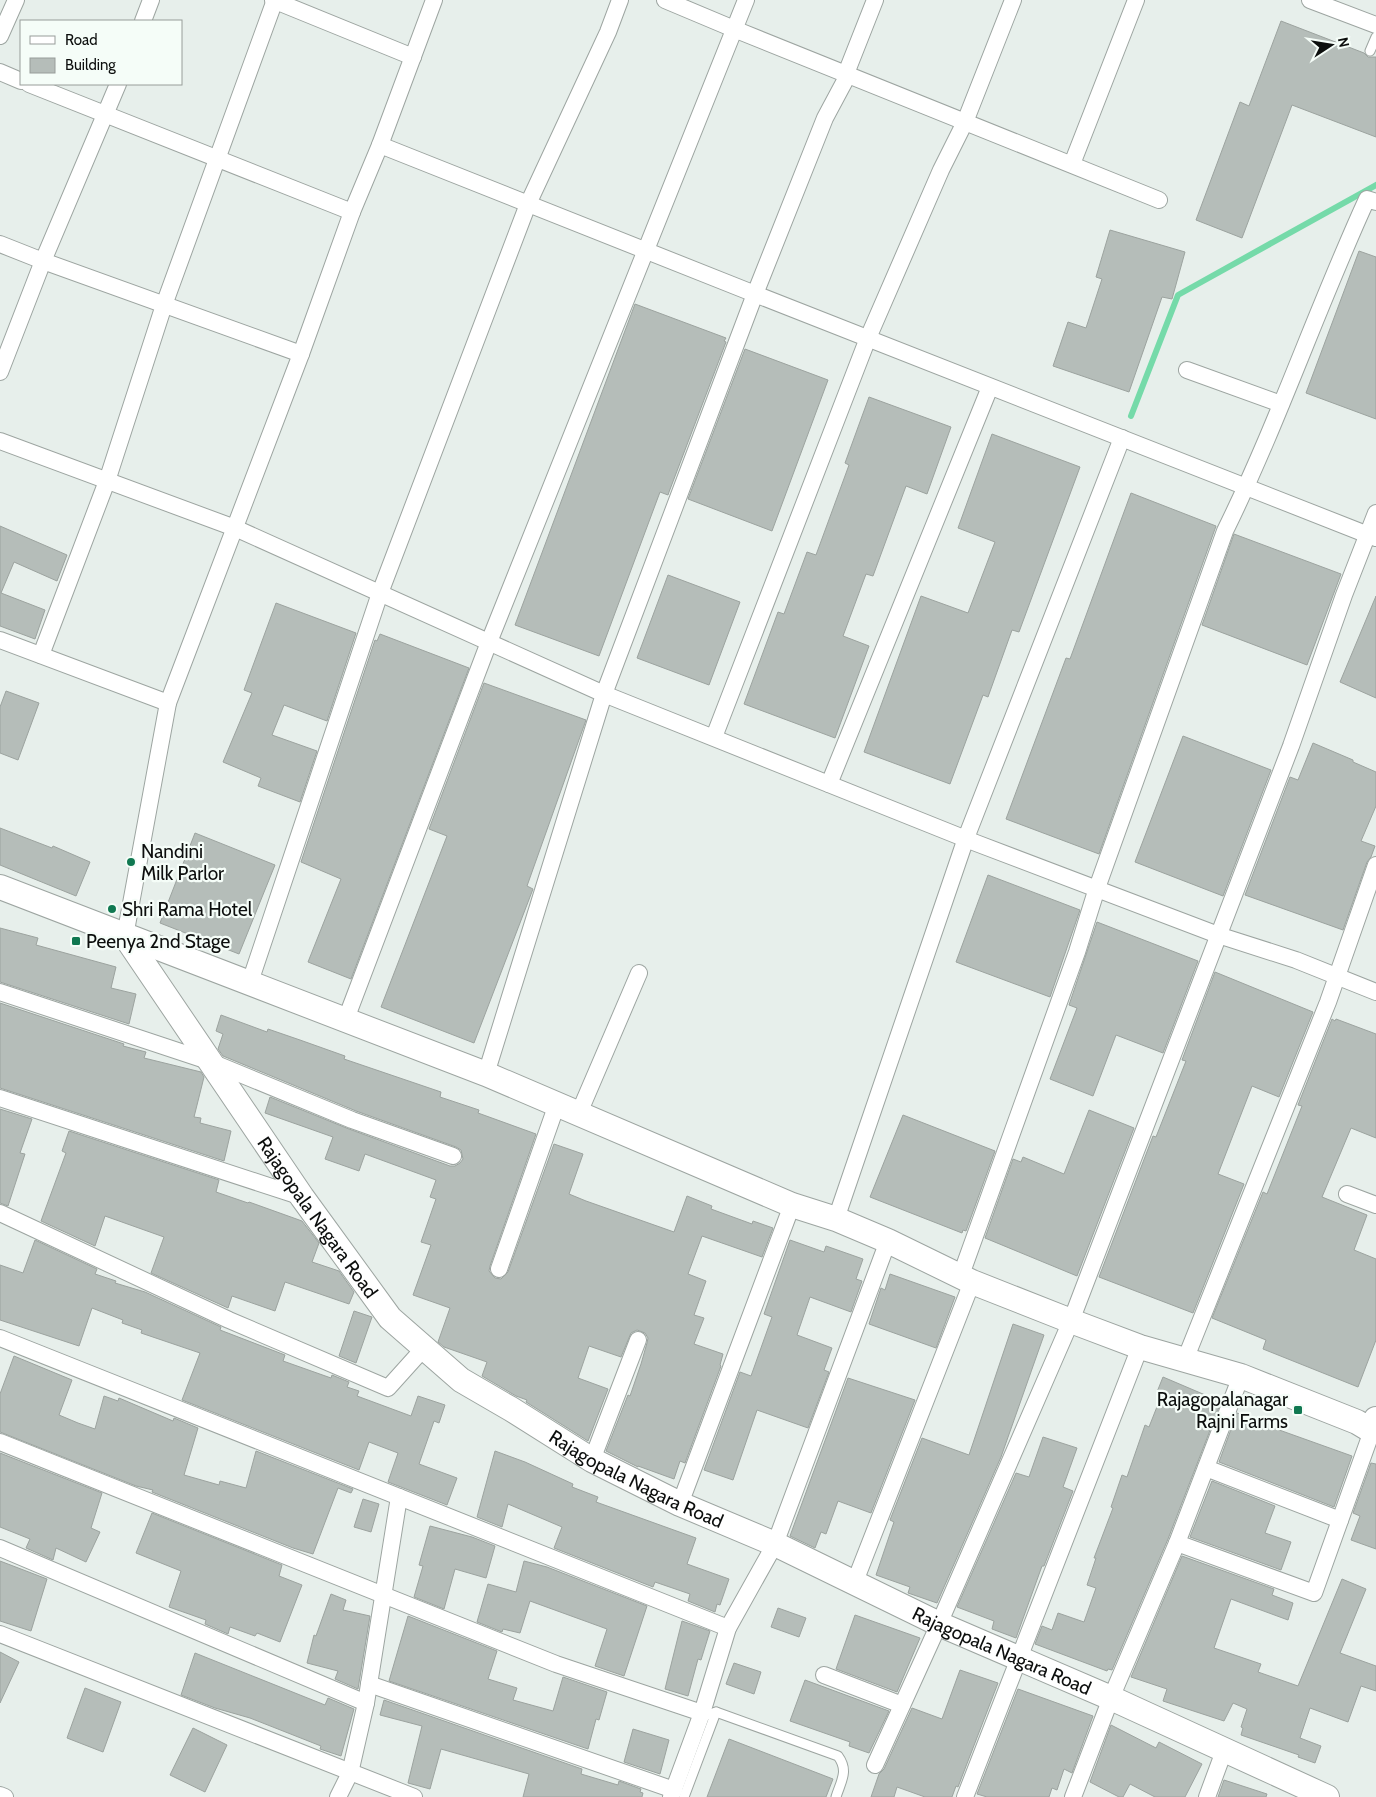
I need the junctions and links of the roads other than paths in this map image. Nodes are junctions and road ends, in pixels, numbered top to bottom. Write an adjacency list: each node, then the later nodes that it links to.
1 (16, 0): 15 (street)
2 (151, 0): 12 (street)
3 (274, 0): 18 (street); 27 (street)
4 (434, 0): 18 (street)
5 (620, 0): 31 (street)
6 (665, 0): 14 (street)
7 (746, 0): 14 (street)
8 (875, 0): 20 (street)
9 (1014, 0): 25 (street)
10 (1136, 0): 28 (street)
11 (1310, 0): 13 (street)
12 (143, 20)
13 (1376, 26)
14 (734, 29): 20 (street); 34 (street)
15 (0, 36)
16 (1376, 37): 17 (lane)
17 (1370, 51)
18 (413, 57): 26 (street)
19 (0, 72): 21 (street)
20 (848, 75): 25 (street); 36 (street)
21 (20, 81)
22 (32, 85): 24 (street)
23 (118, 85): 24 (street)
24 (106, 114): 27 (street); 35 (street)
25 (965, 122): 28 (street); 38 (street)
26 (380, 144): 31 (street); 32 (street)
27 (217, 159): 32 (street); 37 (street)
28 (1072, 164): 29 (street)
29 (1159, 200)
30 (1376, 202): 43 (street)
31 (528, 204): 34 (street); 51 (street)
32 (352, 212): 39 (street)
33 (0, 244): 35 (street)
34 (645, 250): 36 (street); 53 (street)
35 (43, 261): 37 (street); 41 (street)
36 (755, 294): 38 (street); 55 (street)
37 (164, 305): 39 (street); 46 (street)
38 (868, 338): 42 (street); 57 (street)
39 (300, 354): 49 (street)
40 (1187, 370): 43 (street)
41 (0, 372)
42 (990, 387): 44 (street); 58 (street)
43 (1281, 404): 47 (street)
44 (1122, 438): 47 (street); 59 (street)
45 (0, 441): 46 (street)
46 (107, 481): 49 (street); 54 (street)
47 (1247, 487): 50 (street); 62 (street)
48 (1376, 513): 50 (street)
49 (235, 528): 51 (street); 56 (street)
50 (1372, 536): 63 (street)
51 (380, 593): 53 (street); 67 (street)
52 (0, 640): 54 (street)
53 (490, 642): 55 (street); 70 (street)
54 (41, 656): 56 (street)
55 (604, 694): 57 (street); 72 (street)
56 (168, 703): 64 (street)
57 (714, 738): 58 (street)
58 (829, 784): 59 (street)
59 (966, 838): 62 (street); 82 (street)
60 (1376, 865): 66 (street)
61 (0, 887): 64 (street)
62 (1097, 888): 63 (street); 85 (street)
63 (1218, 935): 66 (street); 86 (street)
64 (125, 936): 67 (street); 71 (street, Rajagopala Nagara Road)
65 (639, 973): 75 (street)
66 (1336, 976): 69 (street); 91 (street)
67 (250, 982): 70 (street)
68 (0, 992): 71 (street)
69 (1376, 992)
70 (346, 1018): 72 (street)
71 (211, 1062): 76 (street); 78 (street, Rajagopala Nagara Road)
72 (486, 1074): 74 (street)
73 (0, 1098): 78 (street)
74 (557, 1104): 75 (street); 84 (street)
75 (578, 1113): 79 (street)
76 (453, 1156)
77 (1346, 1194): 80 (street)
78 (302, 1197): 90 (street, Rajagopala Nagara Road)
79 (792, 1205): 82 (street); 98 (street)
80 (1376, 1206)
81 (0, 1213): 90 (street)
82 (836, 1220): 83 (street)
83 (888, 1241): 85 (street); 101 (street)
84 (499, 1268)
85 (966, 1278): 86 (street); 103 (street)
86 (1071, 1321): 89 (street); 105 (street)
87 (0, 1338): 97 (street)
88 (638, 1340): 95 (street)
89 (1140, 1347): 91 (street); 108 (street)
90 (424, 1348): 95 (street, Rajagopala Nagara Road)
91 (1185, 1360): 92 (street)
92 (1241, 1376): 93 (street); 96 (street)
93 (1374, 1425): 99 (street)
94 (0, 1442): 104 (street)
95 (592, 1460): 98 (street, Rajagopala Nagara Road)
96 (1206, 1468): 99 (street); 100 (street)
97 (399, 1497): 104 (street); 106 (street)
98 (680, 1504): 101 (street, Rajagopala Nagara Road)
99 (1340, 1520): 100 (street)
100 (1177, 1543): 111 (street)
101 (774, 1544): 103 (street, Rajagopala Nagara Road); 106 (street)
102 (0, 1548): 112 (street)
103 (854, 1584): 105 (street, Rajagopala Nagara Road)
104 (384, 1594): 110 (street); 114 (street)
105 (939, 1624): 108 (street, Rajagopala Nagara Road); 113 (street)
106 (728, 1628): 114 (street)
107 (0, 1634): 117 (street)
108 (1020, 1658): 111 (street, Rajagopala Nagara Road); 124 (street)
109 (824, 1675): 113 (street)
110 (369, 1684): 112 (street); 119 (street)
111 (1111, 1698): 115 (street, Rajagopala Nagara Road); 125 (street)
112 (366, 1704): 117 (street)
113 (902, 1705): 116 (street)
114 (709, 1712): 119 (street); 123 (lane)
115 (1224, 1751): 126 (street); 127 (street, Rajagopala Nagara Road)
116 (874, 1765)
117 (350, 1773): 121 (street); 122 (street)
118 (0, 1795): 120 (street)
119 (676, 1795)
120 (5, 1797)
121 (338, 1797)
122 (414, 1797)
123 (836, 1797)
124 (965, 1797)
125 (1073, 1797)
126 (1207, 1797)
127 (1327, 1797)

